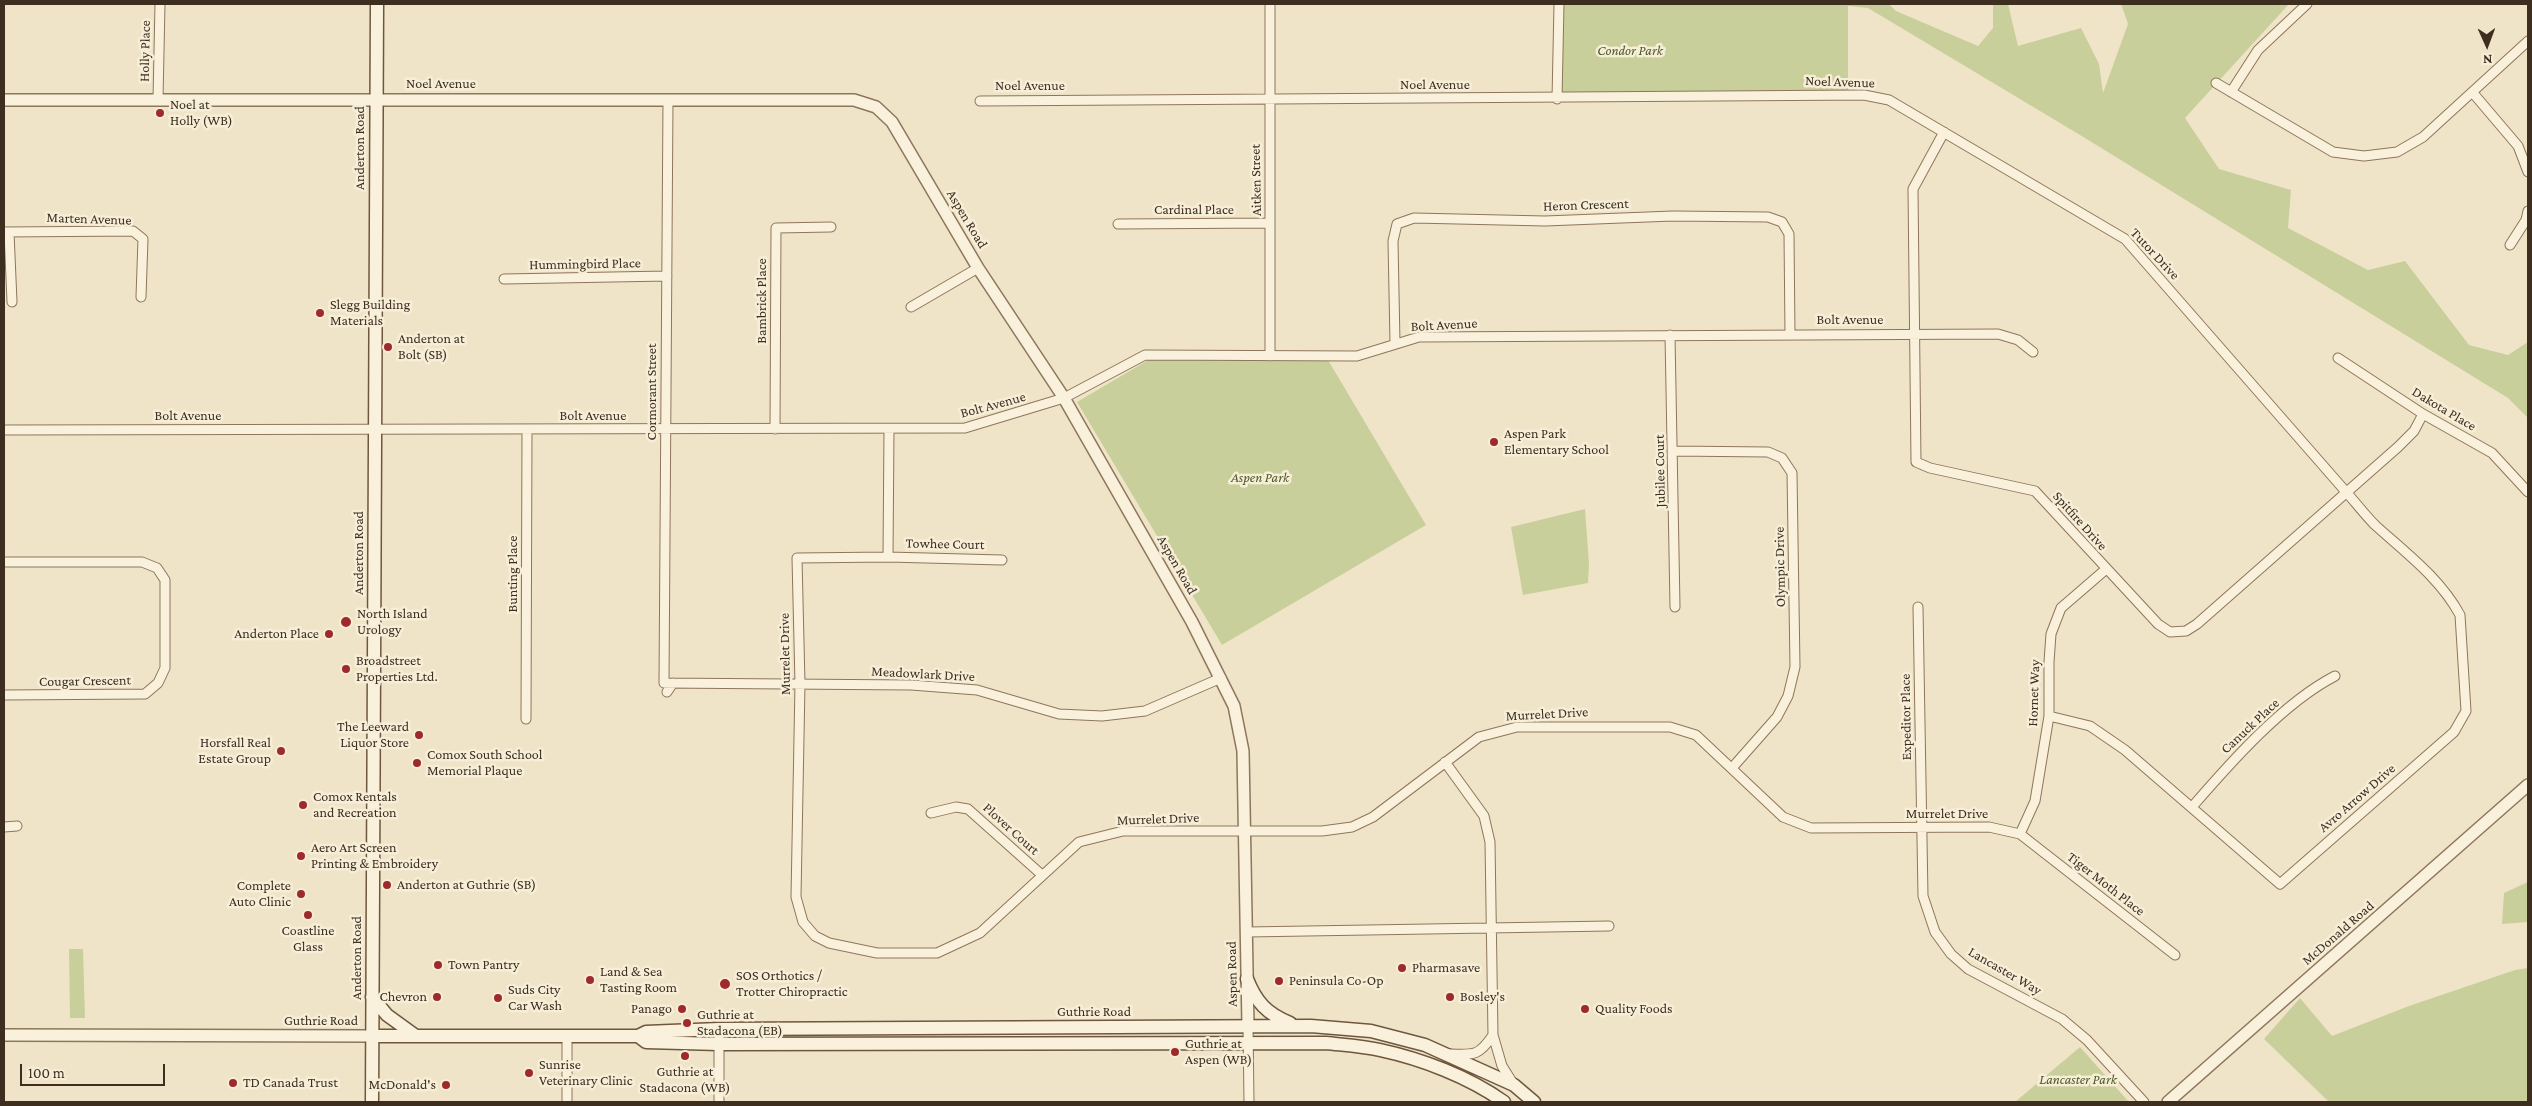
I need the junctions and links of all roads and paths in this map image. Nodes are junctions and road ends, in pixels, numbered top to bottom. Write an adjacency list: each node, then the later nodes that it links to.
1 (160, 4): 10 (street, Holly Place)
2 (377, 4): 11 (main road, Anderton Road)
3 (1270, 4): 17 (street, Aitken Street)
4 (1558, 4): 12 (street)
5 (2307, 4): 8 (street)
6 (2528, 41): 9 (street)
7 (2216, 83): 8 (street)
8 (2231, 92): 9 (street)
9 (2473, 93): 20 (street)
10 (158, 98): 11 (street, Noel Avenue); 13 (street, Noel Avenue)
11 (376, 99): 14 (street, Noel Avenue); 47 (main road, Anderton Road)
12 (1558, 99): 15 (street, Noel Avenue); 17 (street, Noel Avenue)
13 (4, 100)
14 (668, 100): 18 (street, Noel Avenue); 28 (street, Cormorant Street)
15 (1889, 100): 19 (street, Tutor Drive)
16 (980, 101): 17 (street, Noel Avenue)
17 (1269, 101): 22 (street, Aitken Street)
18 (876, 107): 27 (street, Aspen Road)
19 (1944, 132): 33 (street, Spitfire Drive); 50 (street, Tutor Drive)
20 (2528, 172)
21 (2528, 212): 26 (street)
22 (1270, 223): 23 (street, Cardinal Place); 38 (street, Aitken Street)
23 (1118, 224)
24 (830, 227): 44 (street, Bambrick Place)
25 (6, 232): 30 (street, Marten Avenue); 31 (street)
26 (2510, 245)
27 (978, 268): 32 (street); 40 (street, Aspen Road)
28 (667, 276): 29 (street, Hummingbird Place); 43 (street, Cormorant Street)
29 (504, 279)
30 (141, 297)
31 (12, 302)
32 (911, 307)
33 (1914, 334): 35 (street, Bolt Avenue); 37 (street, Bolt Avenue); 54 (street, Spitfire Drive)
34 (1670, 335): 35 (street, Bolt Avenue); 36 (street, Bolt Avenue); 48 (street, Jubilee Court)
35 (1790, 335): 36 (street, Heron Crescent)
36 (1395, 343): 38 (street, Bolt Avenue)
37 (2033, 352)
38 (1270, 356): 40 (street, Bolt Avenue)
39 (2338, 358): 41 (street, Dakota Place)
40 (1064, 398): 45 (street, Bolt Avenue); 58 (street, Aspen Road)
41 (2423, 414): 49 (street, Dakota Place); 50 (street, Spitfire Drive)
42 (527, 429): 43 (street, Bolt Avenue); 47 (street, Bolt Avenue); 63 (street, Bunting Place)
43 (666, 429): 44 (street, Bolt Avenue); 60 (street, Cormorant Street)
44 (775, 429): 45 (street, Bolt Avenue)
45 (889, 429): 51 (street)
46 (4, 430): 47 (street, Bolt Avenue)
47 (374, 430): 80 (main road, Anderton Road)
48 (1674, 451): 55 (street, Jubilee Court); 65 (street, Olympic Drive)
49 (2528, 492)
50 (2346, 493): 54 (street, Spitfire Drive); 67 (street, Avro Arrow Drive)
51 (888, 557): 52 (street, Towhee Court); 59 (street, Murrelet Drive)
52 (1002, 560)
53 (4, 562): 61 (street, Cougar Crescent)
54 (2105, 570): 62 (street, Hornet Way)
55 (1675, 607)
56 (1918, 607): 71 (street, Expeditor Place)
57 (2335, 676): 67 (street, Canuck Place)
58 (1221, 678): 59 (street, Meadowlark Drive); 72 (street, Aspen Road)
59 (800, 684): 60 (street, Meadowlark Drive); 74 (street, Murrelet Drive)
60 (668, 686)
61 (4, 695)
62 (2049, 716): 67 (street, Avro Arrow Drive); 73 (street, Hornet Way)
63 (526, 719)
64 (1445, 762): 65 (street, Murrelet Drive); 72 (street, Murrelet Drive); 76 (street)
65 (1732, 768): 71 (street, Murrelet Drive)
66 (2528, 786): 101 (street, McDonald Road)
67 (2192, 806)
68 (931, 814): 74 (street, Plover Court)
69 (17, 826): 70 (street)
70 (4, 827)
71 (1921, 827): 73 (street, Murrelet Drive); 100 (street, Lancaster Way)
72 (1246, 830): 74 (street, Murrelet Drive); 77 (street, Aspen Road)
73 (2020, 834): 78 (street, Tiger Moth Place)
74 (1042, 875)
75 (1609, 926): 76 (street)
76 (1492, 928): 77 (street); 85 (street)
77 (1247, 932): 79 (street, Aspen Road)
78 (2175, 955)
79 (1247, 979): 81 (street, Aspen Road); 82 (main road)
80 (372, 996): 86 (main road, Anderton Road); 87 (main road)
81 (1248, 1026): 82 (main road, Guthrie Road); 83 (main road, Guthrie Road); 90 (street, Aspen Road)
82 (1297, 1026): 92 (main road, Guthrie Road)
83 (718, 1029): 89 (main road, Guthrie Road); 91 (street)
84 (4, 1035): 86 (street, Guthrie Road)
85 (1493, 1035): 92 (street); 93 (street)
86 (372, 1036): 87 (main road, Guthrie Road); 94 (main road, Anderton Road)
87 (416, 1036): 88 (main road, Guthrie Road)
88 (566, 1036): 89 (main road, Guthrie Road); 95 (street)
89 (638, 1036): 91 (main road, Guthrie Road)
90 (1248, 1042): 91 (main road, Guthrie Road); 97 (street, Aspen Road); 98 (main road, Guthrie Road)
91 (718, 1044): 96 (street)
92 (1445, 1054): 93 (main road, Guthrie Road)
93 (1514, 1085): 99 (main road, Guthrie Road)
94 (372, 1102)
95 (567, 1102)
96 (719, 1102)
97 (1249, 1102)
98 (1504, 1102)
99 (1534, 1102)
100 (2144, 1102)
101 (2168, 1102)

